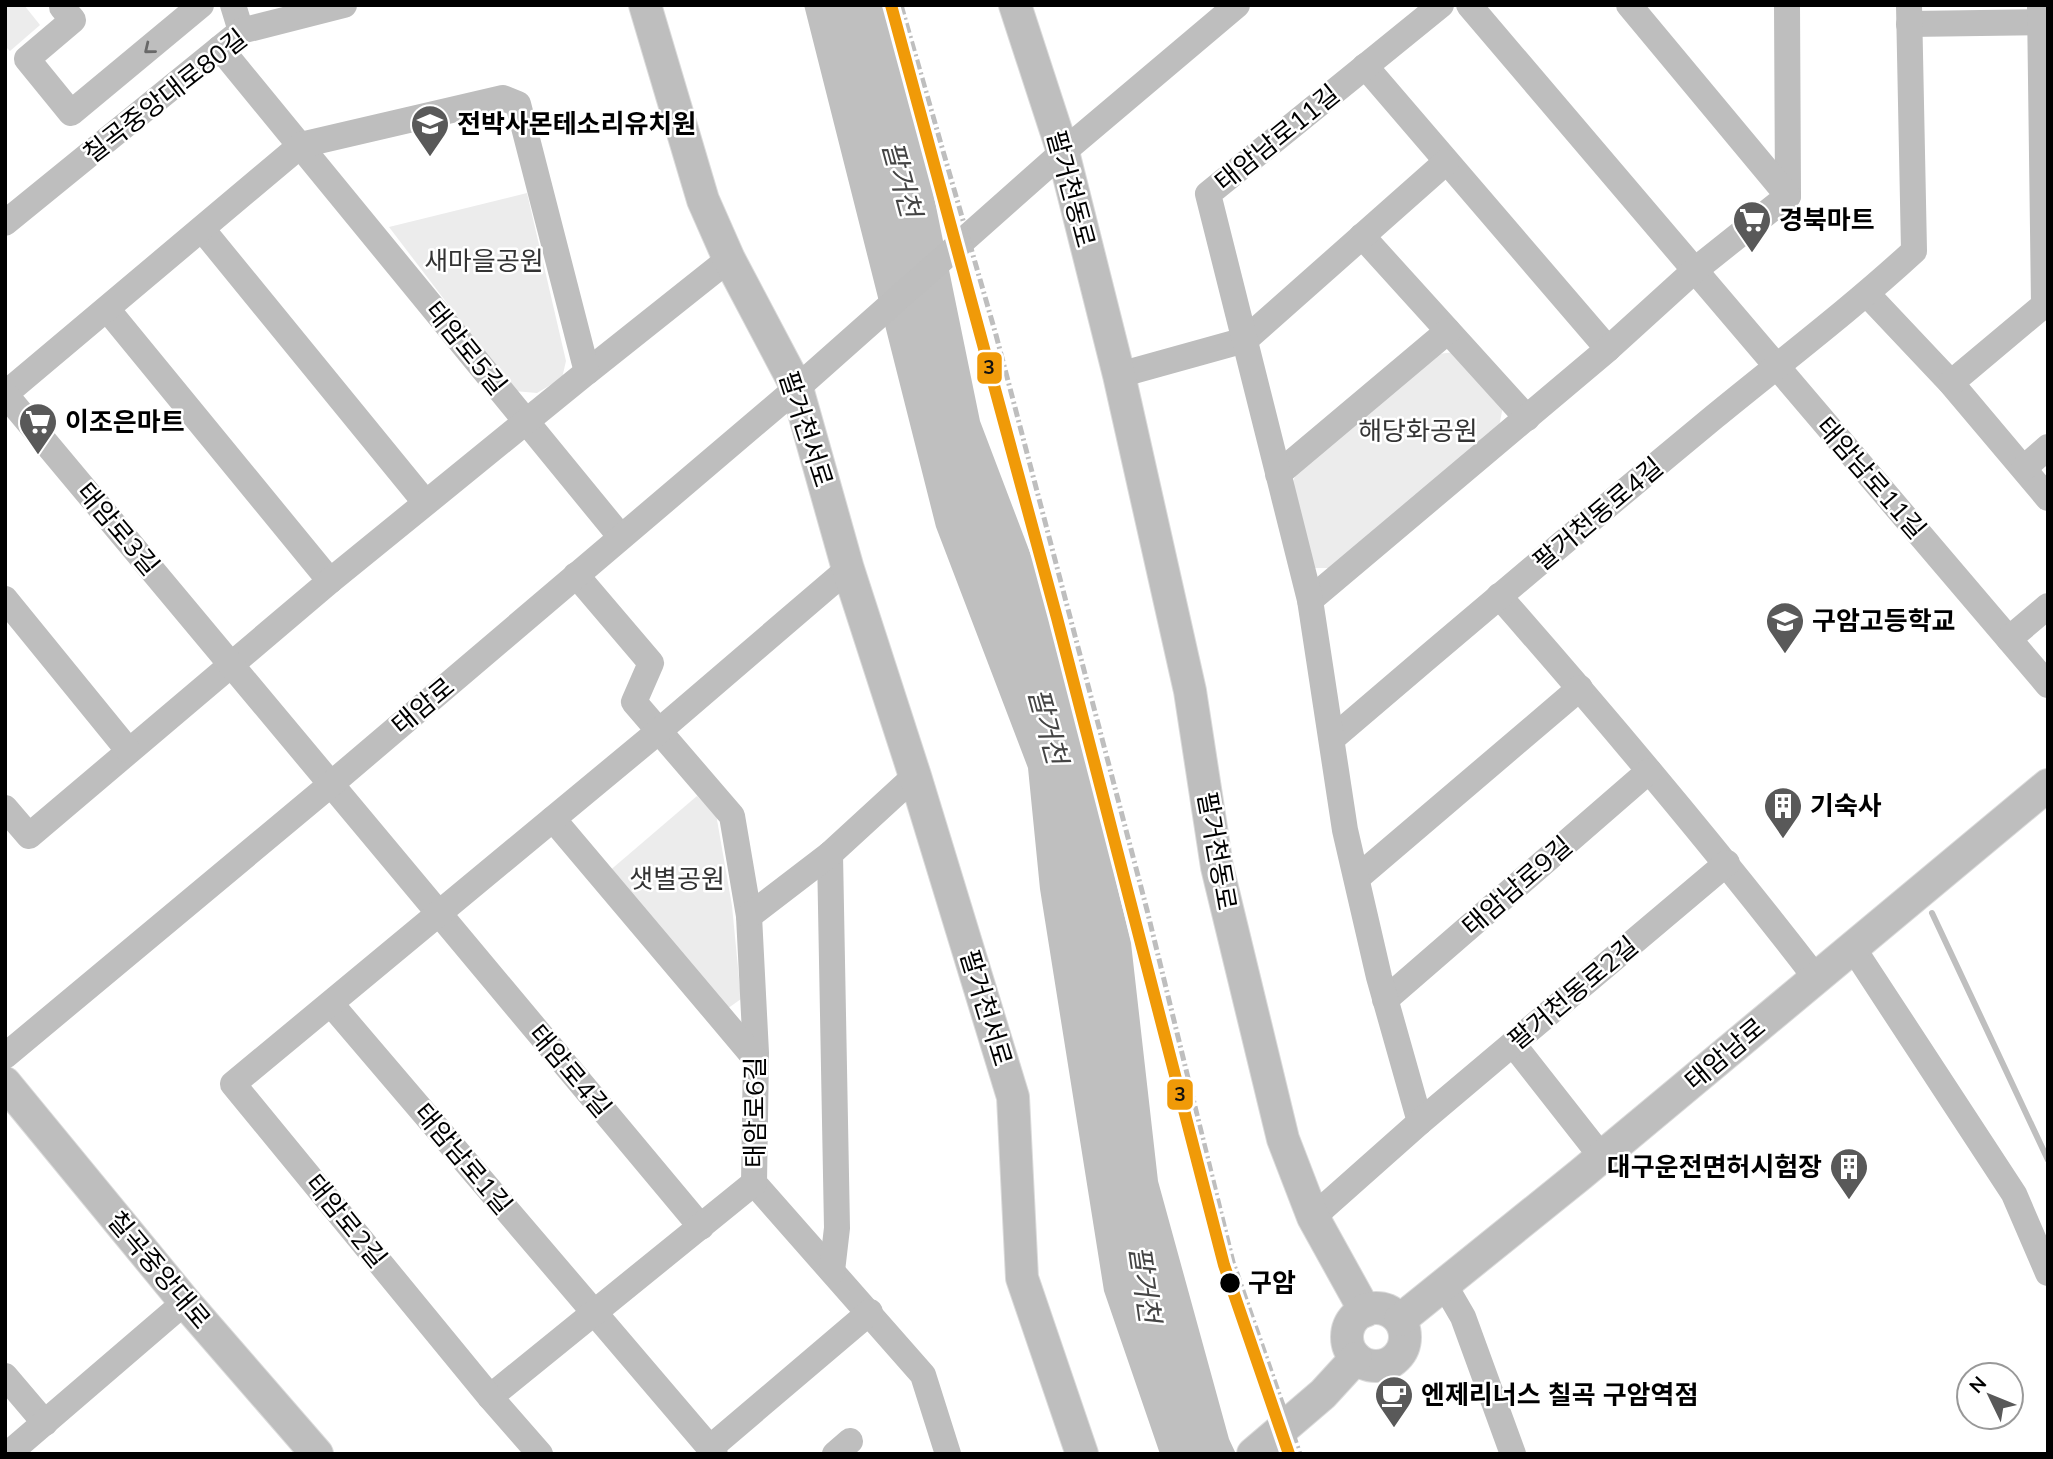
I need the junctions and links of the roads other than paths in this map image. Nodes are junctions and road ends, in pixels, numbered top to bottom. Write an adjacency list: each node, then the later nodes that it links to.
1 (201, 5): 10 (street, one-way to 10)
2 (233, 5): 14 (street)
3 (344, 5): 14 (street, 칠곡중앙대로80길)
4 (645, 5): 24 (main road, 팔거천서로)
5 (1015, 5): 18 (main road, 팔거천동로)
6 (1237, 5): 18 (street)
7 (1441, 5): 16 (street, 태암남로11길)
8 (1469, 5): 25 (street, 태암남로11길)
9 (1787, 5): 20 (street)
10 (63, 6)
11 (1640, 9): 20 (street)
12 (1909, 14): 13 (street, 팔거천동로4길); 26 (street, 팔거천동로4길)
13 (2043, 16): 27 (street, 팔거천동로4길)
14 (241, 31): 15 (street, 칠곡중앙대로80길)
15 (220, 48): 17 (street, 태암로5길); 21 (street, 칠곡중앙대로80길)
16 (1366, 66): 19 (street, 태암남로11길); 30 (street, 태암남로11길)
17 (301, 145): 22 (street); 33 (street); 39 (street, 태암로5길)
18 (1063, 152): 34 (main road, 팔거천동로); 36 (street, 태암로)
19 (1446, 162): 23 (street); 31 (street, 태암남로11길)
20 (1788, 196): 25 (street)
21 (5, 223)
22 (202, 229): 28 (street, 태암로3길); 44 (street)
23 (1362, 236): 29 (street); 30 (street)
24 (729, 259): 33 (street); 36 (main road, 팔거천서로)
25 (1695, 270): 31 (street); 32 (street, 태암남로11길)
26 (1867, 294): 32 (street, 팔거천동로4길); 35 (street)
27 (2046, 305): 35 (street, 팔거천동로4길)
28 (107, 309): 37 (street, 태암로3길); 48 (street)
29 (1448, 331): 38 (street); 42 (street)
30 (1245, 340): 34 (street); 42 (street)
31 (1608, 349): 38 (street)
32 (1776, 366): 49 (street, 팔거천동로4길); 53 (street, 태암남로11길)
33 (587, 372): 39 (street, 태암로5길)
34 (1119, 375): 82 (main road, 팔거천동로)
35 (1951, 383): 41 (street)
36 (797, 388): 45 (street, 태암로); 46 (main road, 팔거천서로)
37 (5, 394): 54 (street, 태암로3길)
38 (1527, 418): 51 (street)
39 (524, 421): 44 (street, 태암로5길); 45 (street, 태암로5길)
40 (2048, 447): 41 (street)
41 (2024, 468): 43 (street)
42 (1278, 474): 51 (street)
43 (2048, 498)
44 (425, 502): 48 (street, 태암로5길)
45 (620, 537): 47 (street, 태암로)
46 (848, 569): 57 (street); 61 (main road, 팔거천서로)
47 (576, 575): 57 (street, 태암로6길); 62 (street, 태암로)
48 (330, 581): 54 (street)
49 (1499, 596): 56 (street); 58 (street, 팔거천동로4길)
50 (5, 599): 59 (street)
51 (1310, 600): 58 (street)
52 (2048, 606): 53 (street)
53 (2009, 639): 55 (street, 태암남로11길)
54 (231, 665): 59 (street); 62 (street, 태암로3길)
55 (2048, 685)
56 (1580, 688): 60 (street); 68 (street)
57 (659, 731): 65 (street); 70 (street, 태암로6길)
58 (1333, 738): 68 (street)
59 (128, 750): 64 (street)
60 (1649, 772): 67 (street); 73 (street, 태암남로9길)
61 (915, 776): 66 (street); 101 (main road, 팔거천서로)
62 (330, 785): 69 (street, 태암로4길); 76 (street, 태암로)
63 (2048, 785): 71 (main road, 태암남로)
64 (5, 808)
65 (553, 819): 69 (street); 77 (street)
66 (830, 854): 70 (street); 84 (street)
67 (1727, 863): 72 (street); 75 (street, 팔거천동로2길)
68 (1357, 878): 73 (street)
69 (438, 914): 74 (street); 83 (street, 태암로4길)
70 (749, 916): 77 (street, 태암로6길)
71 (1853, 948): 72 (main road, 태암남로); 85 (street)
72 (1816, 978): 80 (main road, 태암남로)
73 (1385, 1000): 79 (street)
74 (331, 1004): 90 (street, 태암남로1길); 94 (street, 태암로2길)
75 (1513, 1044): 79 (street, 팔거천동로2길); 80 (street)
76 (5, 1056)
77 (755, 1058): 81 (street, 태암로6길)
78 (5, 1083): 87 (main road, 칠곡중앙대로)
79 (1420, 1122): 82 (street, 팔거천동로2길)
80 (1601, 1156): 86 (main road, 태암남로)
81 (754, 1183): 83 (street); 84 (street, 태암로6길)
82 (1313, 1217): 88 (main road, 팔거천동로)
83 (701, 1227): 90 (street)
84 (832, 1271): 89 (street, 태암로6길)
85 (2048, 1273)
86 (1445, 1286): 91 (main road, 태암남로); 103 (street)
87 (185, 1302): 95 (street); 98 (main road, 칠곡중앙대로)
88 (1364, 1311): 91 (main road); 92 (main road)
89 (870, 1312): 96 (street, 태암남로1길); 100 (street, 태암로6길)
90 (595, 1314): 94 (street); 96 (street, 태암남로1길)
91 (1400, 1320): 92 (main road)
92 (1356, 1358): 102 (main road)
93 (5, 1376): 95 (street)
94 (490, 1397): 99 (street, 태암로2길)
95 (45, 1423): 97 (street)
96 (713, 1451)
97 (8, 1454)
98 (317, 1454)
99 (540, 1454)
100 (948, 1454)
101 (1082, 1454)
102 (1253, 1454)
103 (1513, 1454)

